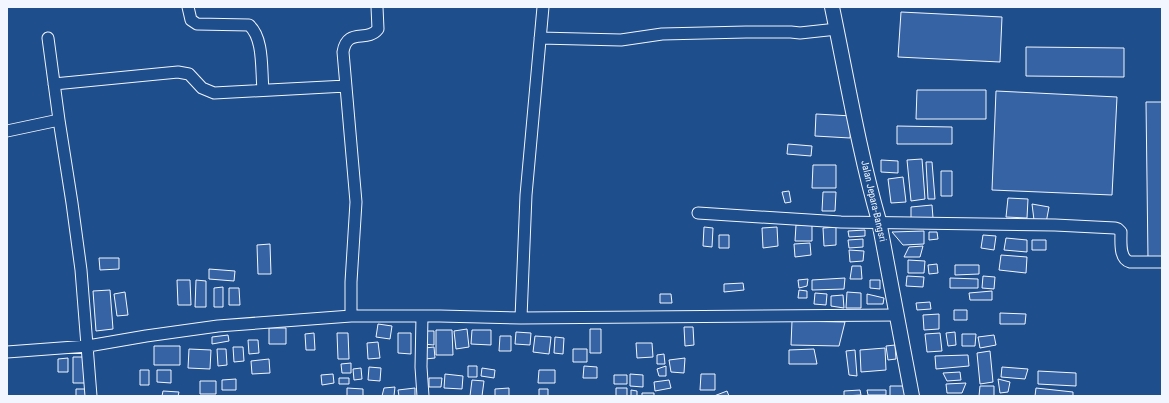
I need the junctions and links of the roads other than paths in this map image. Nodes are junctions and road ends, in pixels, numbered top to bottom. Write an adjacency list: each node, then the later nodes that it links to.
1 (188, 7): 10 (street)
2 (377, 7): 9 (street)
3 (543, 7): 7 (street)
4 (832, 7): 5 (main road, Jalan Jepara-Bangsri)
5 (837, 29): 7 (street); 14 (main road, Jalan Jepara-Bangsri)
6 (48, 38): 8 (street)
7 (540, 38): 19 (street)
8 (54, 84): 10 (street); 11 (street)
9 (346, 86): 10 (street); 17 (street)
10 (263, 89)
11 (59, 120): 12 (street); 20 (street)
12 (7, 131)
13 (698, 213): 14 (street)
14 (879, 221): 15 (street); 16 (main road, Jalan Jepara-Bangsri)
15 (1162, 262)
16 (897, 315): 19 (street); 24 (main road, Jalan Jepara-Bangsri)
17 (350, 316): 18 (street); 20 (street)
18 (422, 316): 19 (street); 23 (street)
19 (521, 318)
20 (88, 346): 21 (street); 22 (street)
21 (7, 352)
22 (91, 396)
23 (423, 396)
24 (912, 396)

